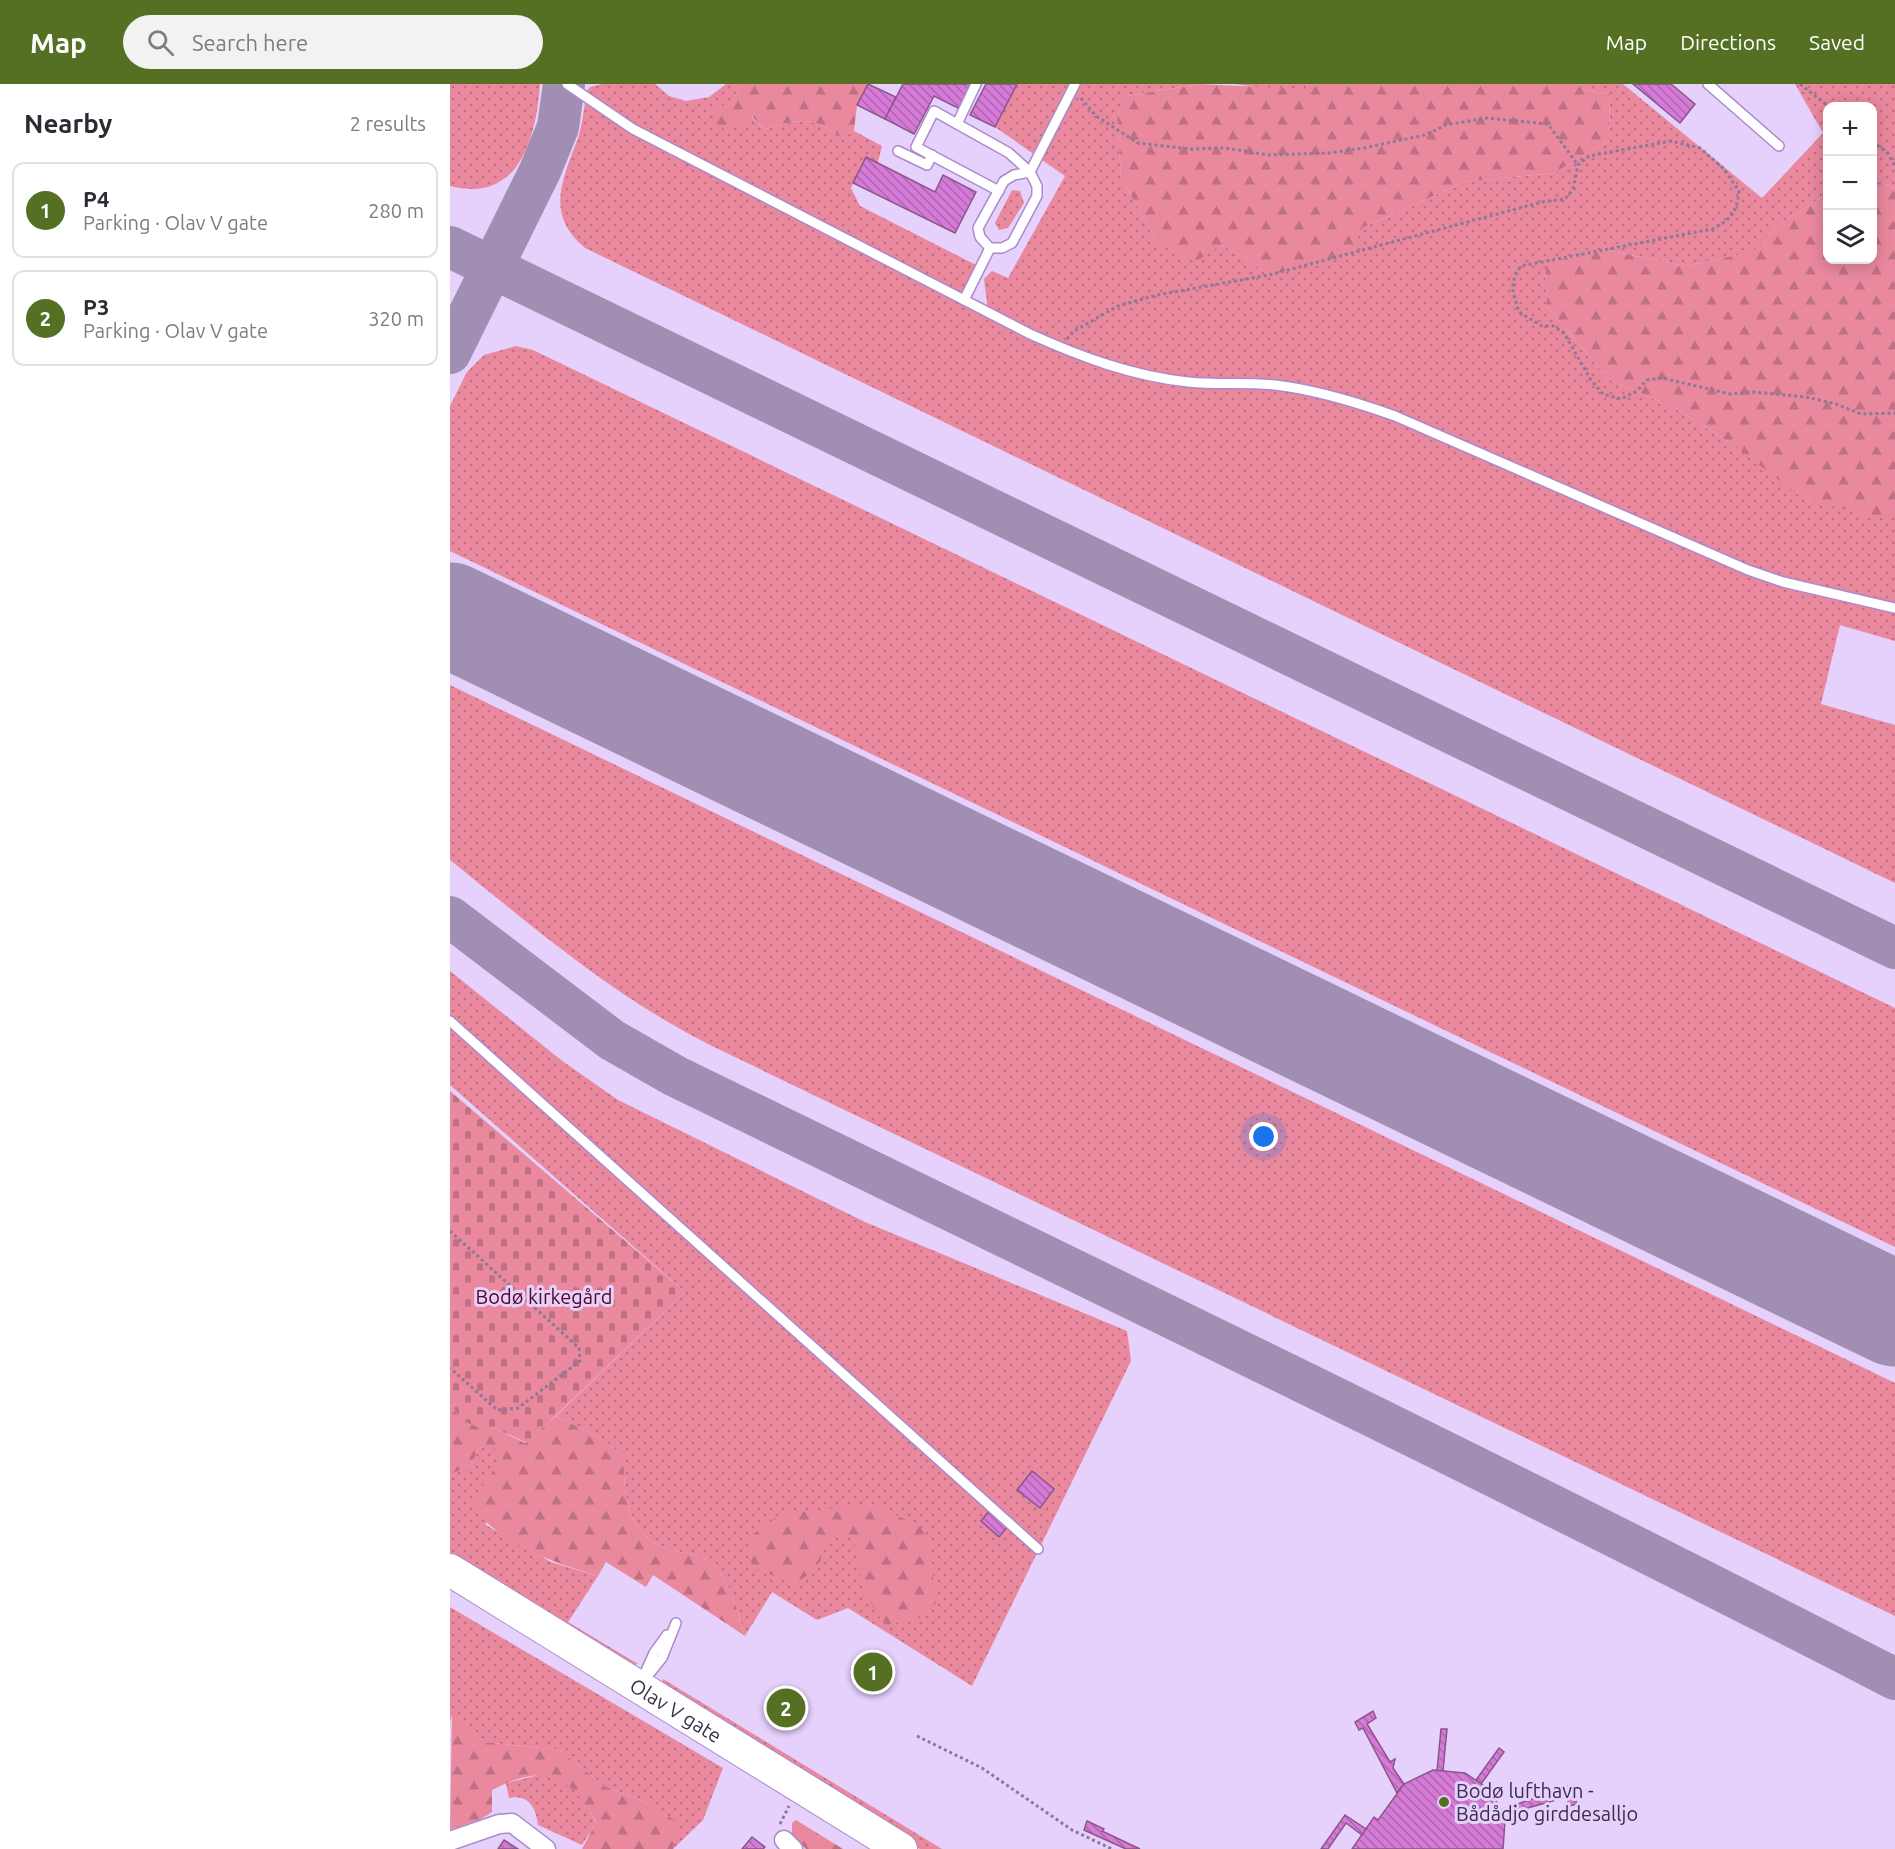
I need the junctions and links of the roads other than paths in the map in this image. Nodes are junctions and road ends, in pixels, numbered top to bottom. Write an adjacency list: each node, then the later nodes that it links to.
1 (567, 84): 12 (lane)
2 (976, 84): 5 (lane)
3 (1708, 84): 6 (lane)
4 (1074, 86): 9 (lane)
5 (957, 124): 8 (lane); 9 (lane)
6 (1779, 146)
7 (898, 151): 8 (lane)
8 (932, 155): 10 (lane)
9 (1030, 172): 10 (lane); 11 (lane)
10 (999, 191): 11 (lane)
11 (990, 248): 12 (lane)
12 (964, 300): 13 (lane)
13 (1895, 608)
14 (450, 1021): 15 (lane)
15 (1038, 1549)
16 (450, 1570): 17 (highway, Olav V gate)
17 (638, 1688): 17 (lane); 20 (highway, Olav V gate)
18 (450, 1841): 19 (street)
19 (546, 1849)
20 (901, 1849)

